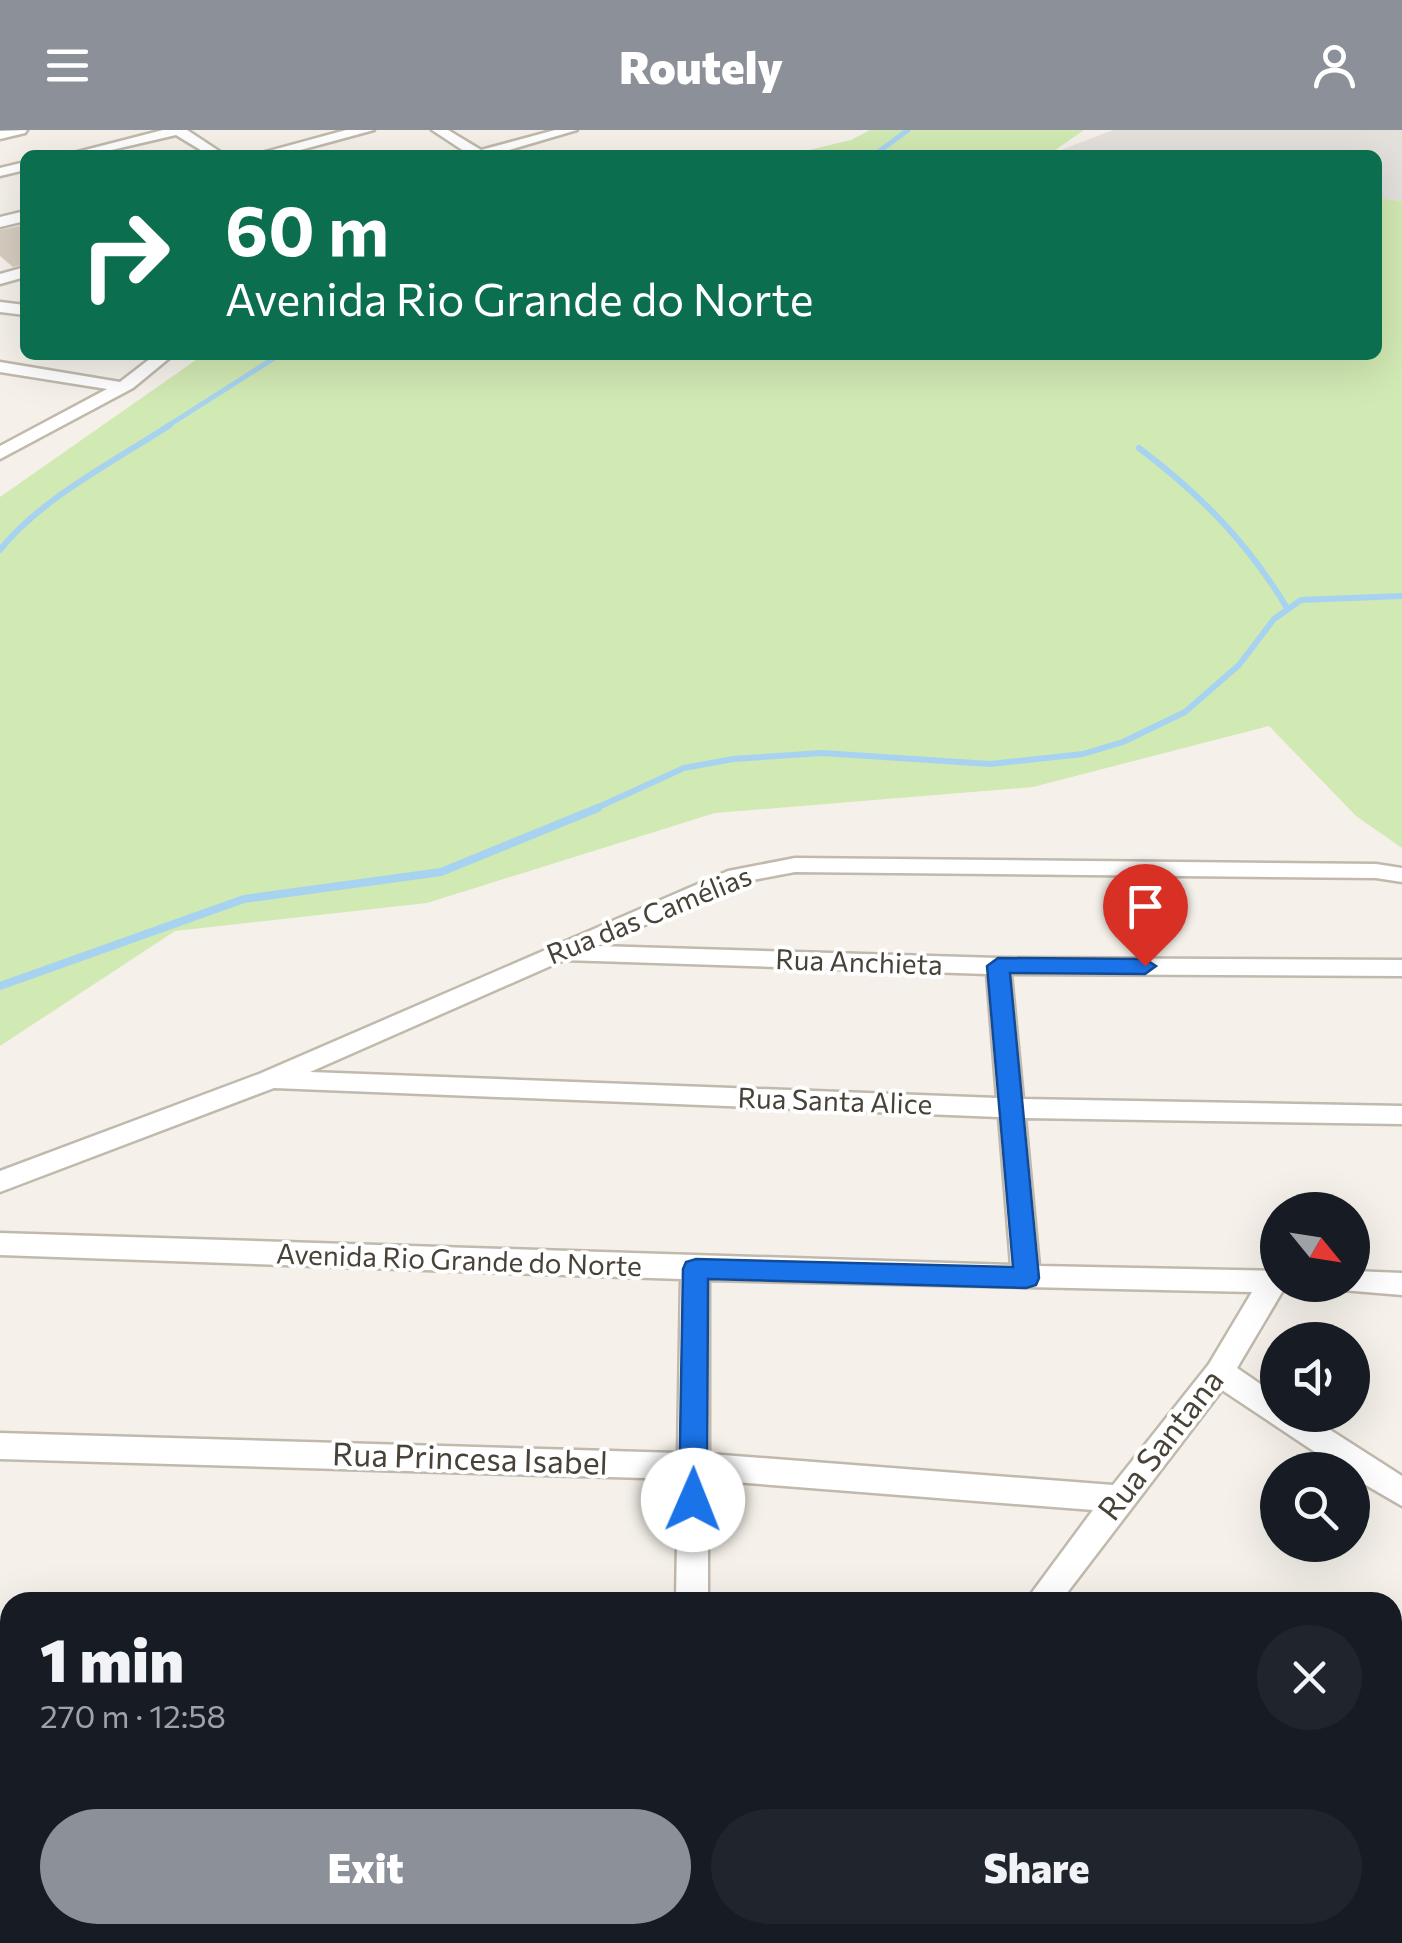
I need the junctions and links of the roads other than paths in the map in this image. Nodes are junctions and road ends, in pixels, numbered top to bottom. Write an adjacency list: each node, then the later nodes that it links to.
1 (20, 130): 6 (street)
2 (179, 130): 7 (street); 8 (street)
3 (366, 130): 9 (street)
4 (439, 130): 10 (street)
5 (570, 130): 11 (street)
6 (0, 135)
7 (94, 150)
8 (210, 150)
9 (283, 150)
10 (470, 150)
11 (496, 150)
12 (158, 360): 14 (street)
13 (0, 367): 14 (street)
14 (122, 387): 16 (street)
15 (0, 437): 16 (street)
16 (19, 442): 17 (street)
17 (0, 454)
18 (1402, 876): 19 (street, Rua das Camélias)
19 (556, 953): 20 (street, Rua Anchieta); 22 (street, Rua das Camélias)
20 (998, 966): 21 (street, Rua Anchieta); 23 (street)
21 (1402, 968)
22 (268, 1080): 23 (street, Rua Santa Alice); 25 (street, Rua das Camélias)
23 (1009, 1108): 24 (street, Rua Santa Alice); 28 (street)
24 (1402, 1114)
25 (0, 1182)
26 (0, 1244): 27 (street, Avenida Rio Grande do Norte)
27 (696, 1269): 28 (street, Avenida Rio Grande do Norte); 37 (street)
28 (1026, 1278): 29 (street, Avenida Rio Grande do Norte)
29 (1260, 1282)
30 (1370, 1283): 31 (street)
31 (1402, 1284)
32 (1263, 1302): 33 (street, Rua Santana)
33 (1219, 1372): 34 (street); 39 (street, Rua Santana)
34 (1260, 1400)
35 (1310, 1432): 38 (street)
36 (0, 1446): 37 (street, Rua Princesa Isabel)
37 (694, 1466): 39 (street, Rua Princesa Isabel); 40 (street)
38 (1399, 1489)
39 (1118, 1499): 41 (street, Rua Santana)
40 (692, 1592)
41 (1048, 1592)

